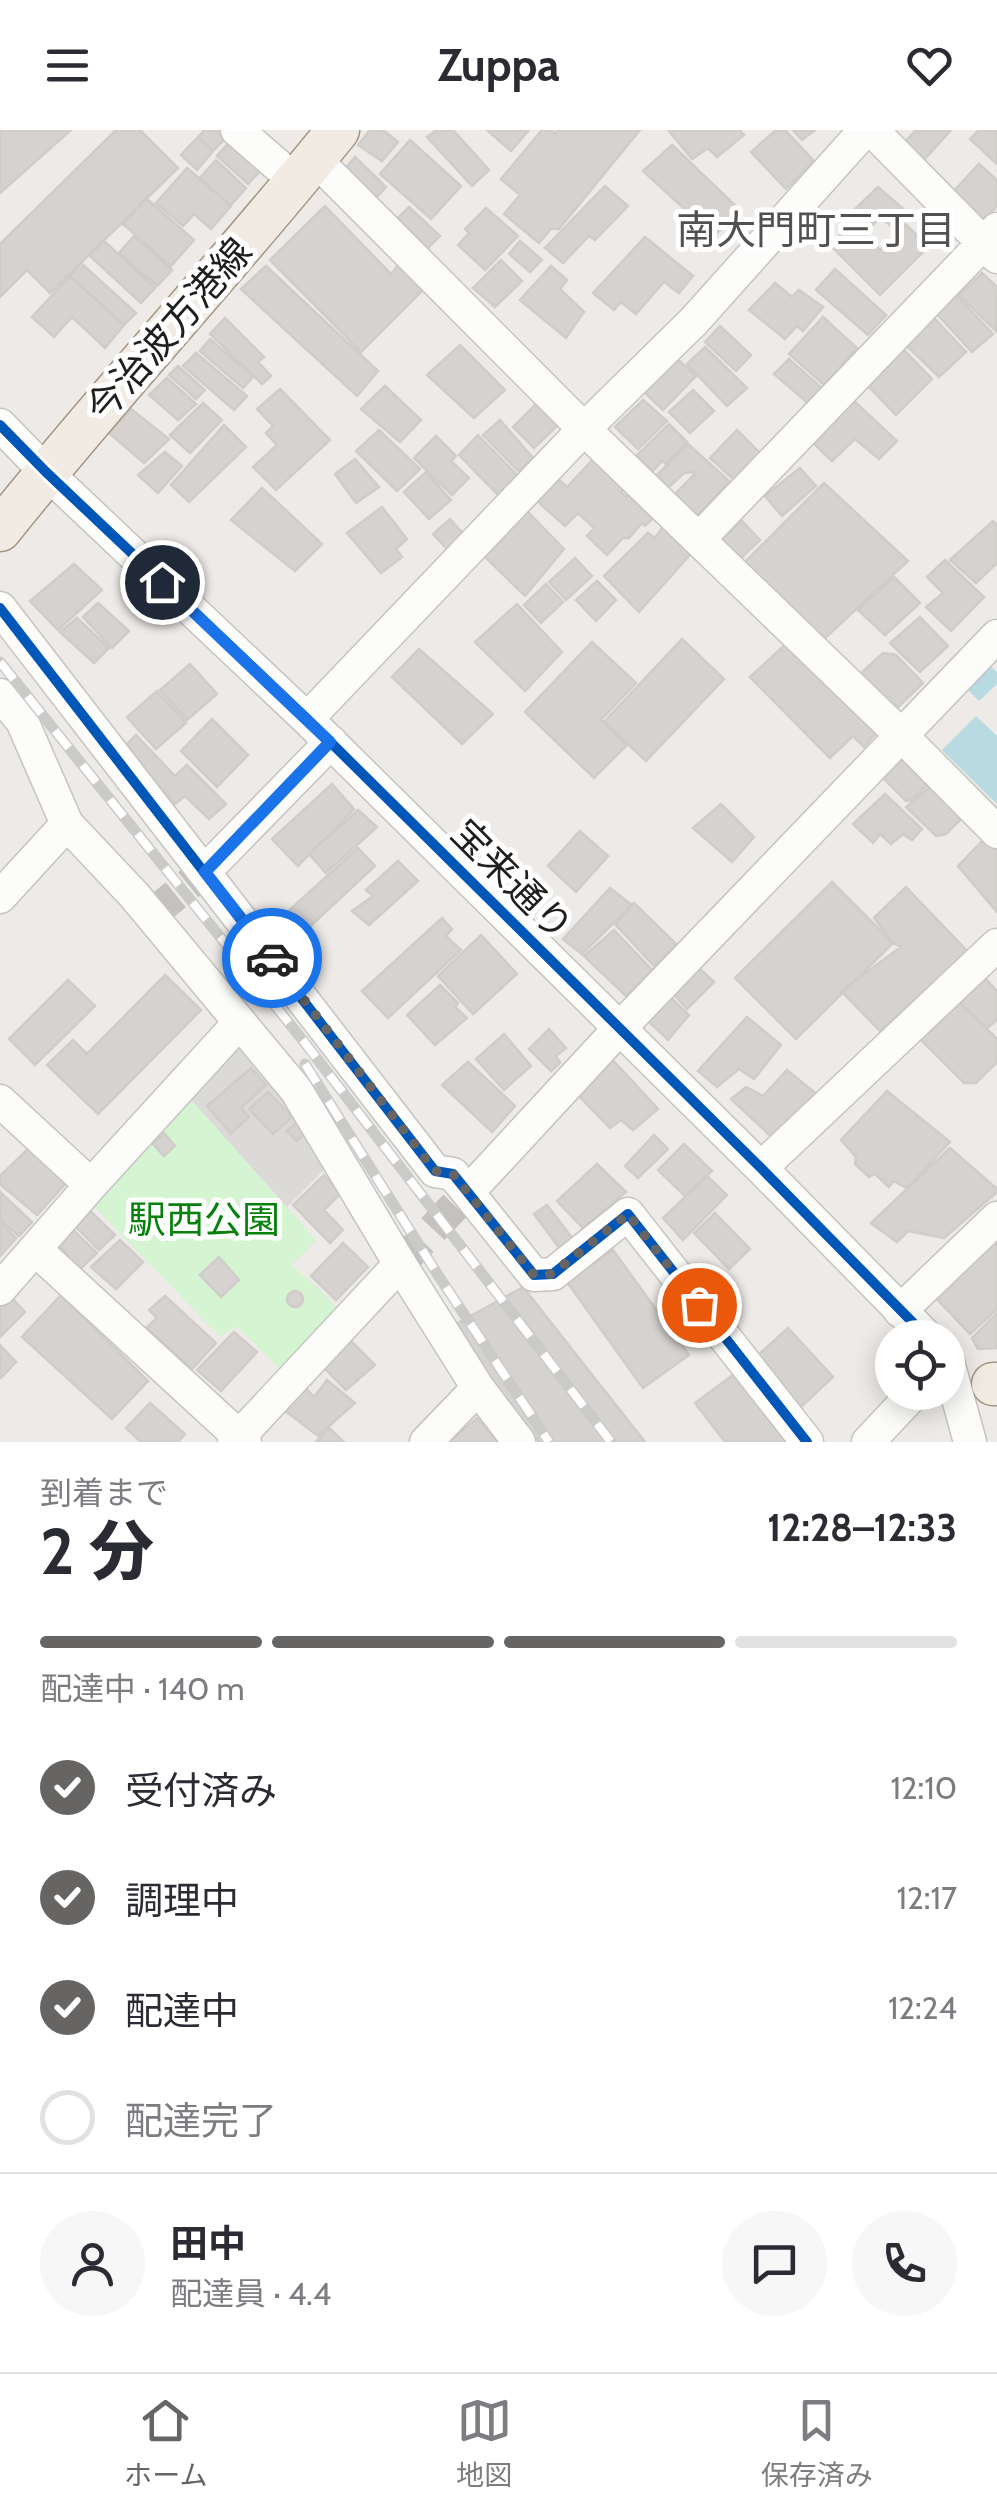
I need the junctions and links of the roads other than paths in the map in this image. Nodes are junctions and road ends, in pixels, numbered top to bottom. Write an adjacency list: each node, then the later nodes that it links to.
1 (237, 130): 3 (street)
2 (868, 130): 4 (street); 6 (street)
3 (316, 157): 6 (street); 7 (main road, 今治波方港線)
4 (992, 243): 9 (street)
5 (0, 426): 7 (street, 宝来通り)
6 (584, 429): 9 (street); 13 (street)
7 (46, 472): 8 (main road, 今治波方港線); 13 (street, 宝来通り)
8 (0, 530)
9 (699, 538): 14 (street)
10 (0, 608): 18 (street)
11 (997, 636): 14 (street)
12 (0, 695): 16 (street)
13 (307, 719): 15 (street, 宝来通り)
14 (902, 736): 17 (street); 22 (street)
15 (330, 742): 18 (street); 22 (street, 宝来通り)
16 (68, 824): 19 (street); 21 (street)
17 (997, 832)
18 (205, 872): 26 (street)
19 (0, 897)
20 (997, 946): 24 (street)
21 (240, 1022): 25 (street); 29 (street)
22 (619, 1029): 24 (street, 宝来通り); 26 (street)
23 (0, 1102): 25 (street)
24 (762, 1168): 31 (street, 宝来通り)
25 (91, 1185): 28 (street)
26 (468, 1191): 41 (street)
27 (997, 1218): 31 (street)
28 (36, 1250): 30 (street); 38 (street)
29 (400, 1264): 35 (street); 38 (street)
30 (0, 1290)
31 (900, 1310): 32 (street, 宝来通り)
32 (910, 1320)
33 (965, 1368): 34 (street)
34 (996, 1384)
35 (478, 1388): 39 (street); 40 (street)
36 (897, 1410): 42 (street)
37 (962, 1410): 43 (street)
38 (240, 1440)
39 (426, 1442)
40 (519, 1442)
41 (807, 1442)
42 (868, 1442)
43 (970, 1442)

